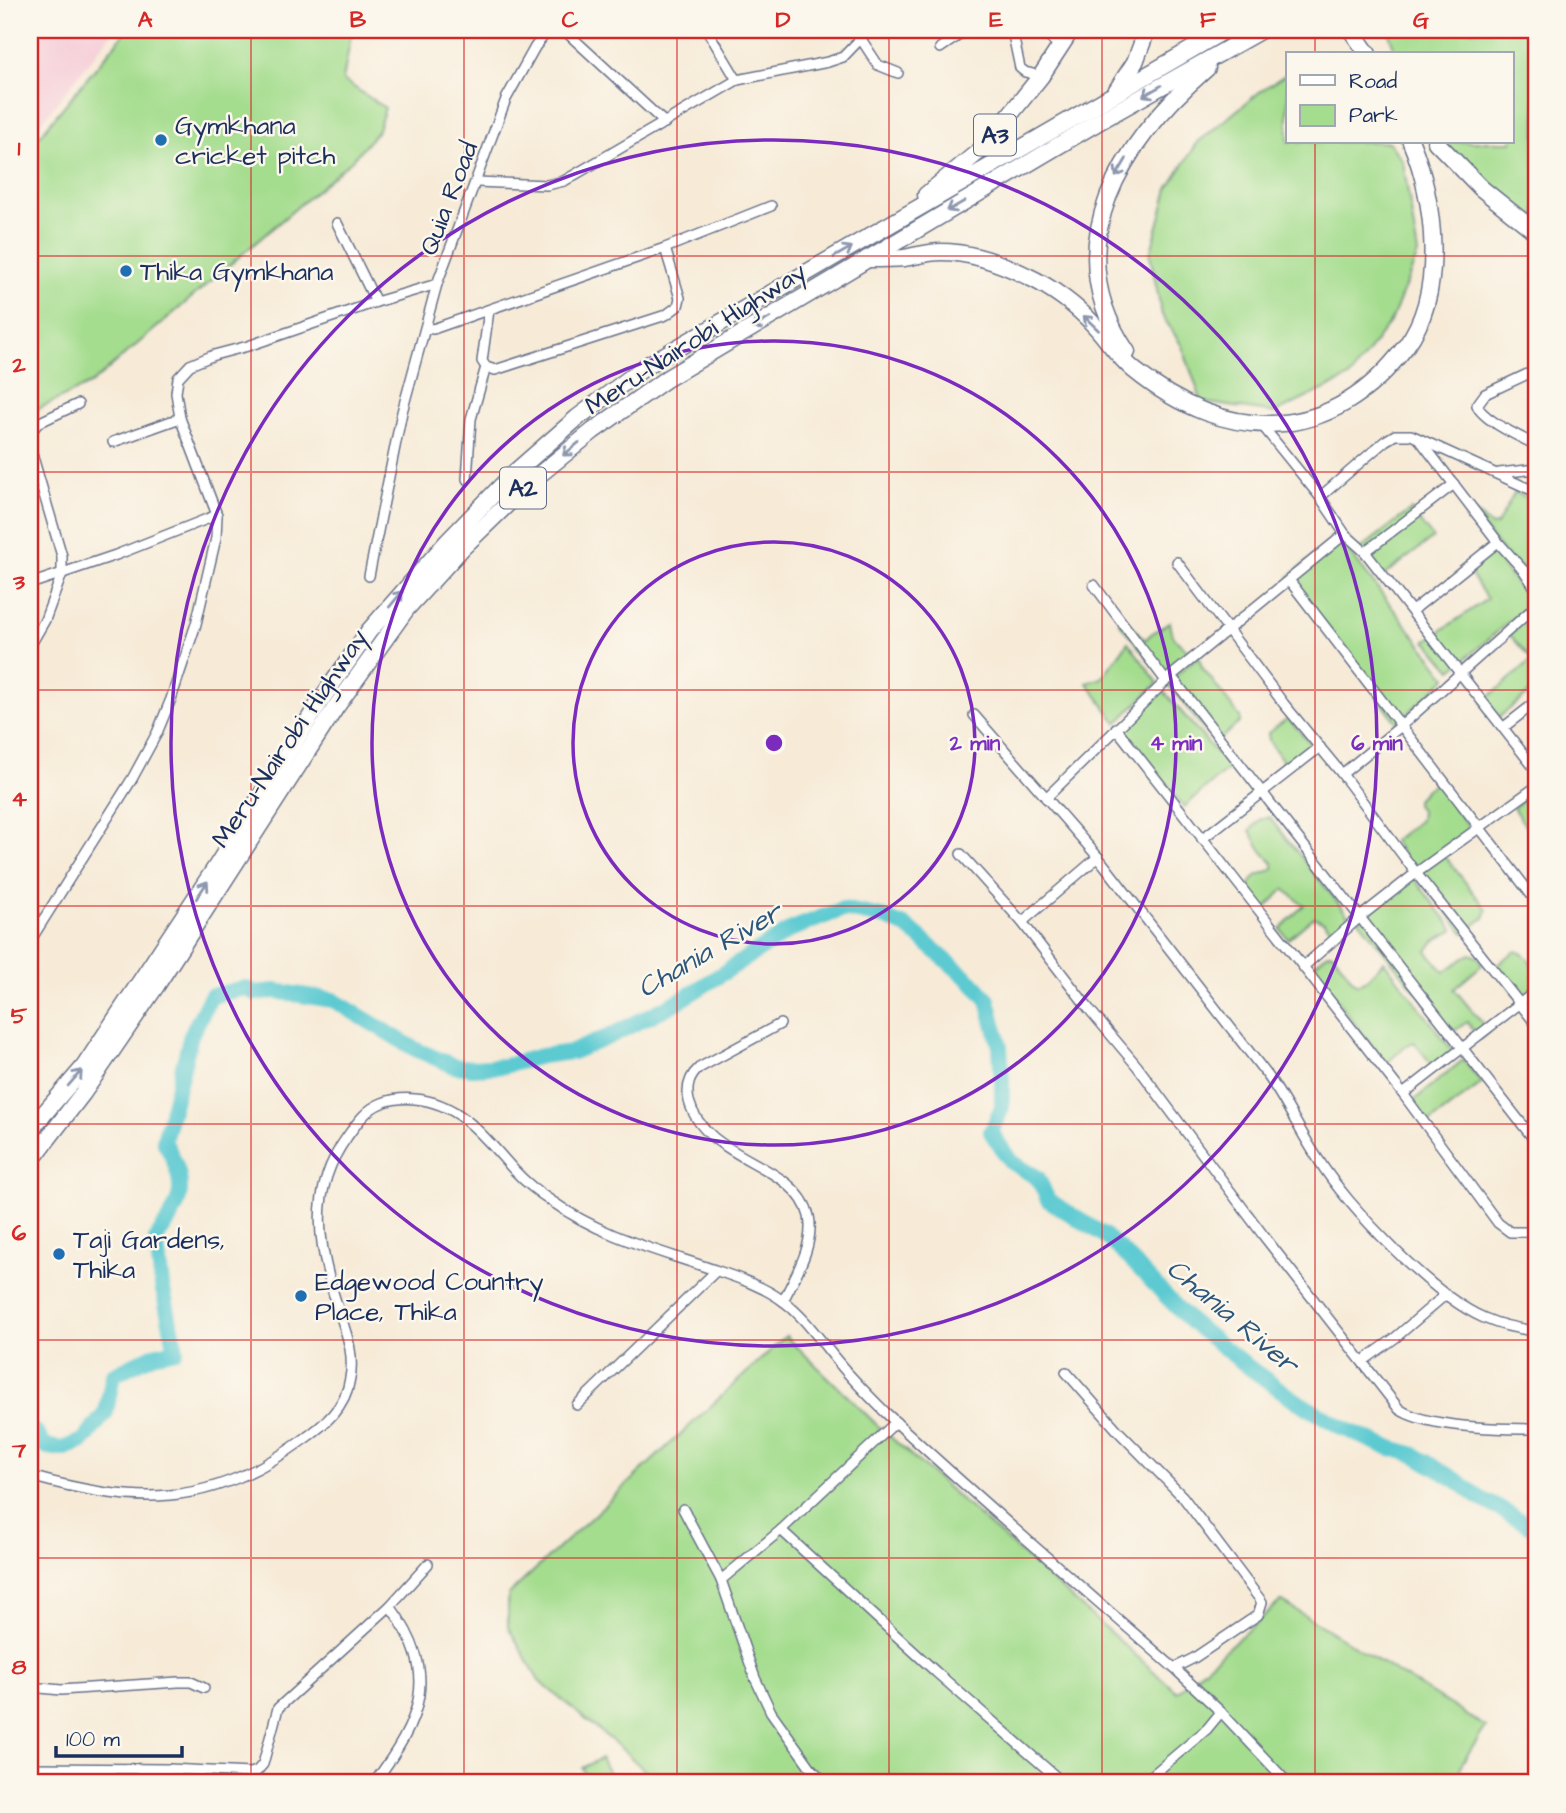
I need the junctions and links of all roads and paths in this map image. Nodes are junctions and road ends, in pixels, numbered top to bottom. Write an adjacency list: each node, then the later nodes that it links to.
1 (548, 30): 25 (street, Quia Road)
2 (564, 30): 22 (street)
3 (707, 30): 20 (street)
4 (869, 30): 13 (street)
5 (967, 30): 16 (street)
6 (1012, 30): 19 (street)
7 (1042, 30): 15 (street)
8 (1071, 30): 15 (highway, A3)
9 (1147, 30): 21 (highway)
10 (1225, 30): 21 (highway, Meru-Nairobi Highway / A2)
11 (1261, 30): 14 (highway, Meru-Nairobi Highway / A2)
12 (1351, 30): 17 (highway)
13 (861, 39): 18 (street); 20 (street)
14 (1233, 46): 31 (highway, Meru-Nairobi Highway / A2, one-way to 31); 38 (highway, one-way to 38)
15 (1060, 47): 19 (highway, A3)
16 (940, 48)
17 (1367, 52)
18 (898, 73)
19 (1041, 76): 27 (highway, A3)
20 (737, 80): 22 (street)
21 (1114, 95): 27 (highway, Meru-Nairobi Highway / A2)
22 (664, 123): 25 (street)
23 (1412, 144): 41 (highway)
24 (1438, 144): 29 (highway)
25 (477, 182): 32 (street, Quia Road)
26 (771, 206): 30 (street)
27 (898, 220): 97 (highway, Meru-Nairobi Highway / A2, one-way to 27)
28 (337, 222): 33 (street)
29 (1536, 232)
30 (665, 248): 34 (street); 36 (street)
31 (865, 259): 38 (highway, one-way to 31); 99 (highway, Meru-Nairobi Highway / A2, one-way to 99)
32 (437, 284): 33 (street, Quia Road); 35 (street)
33 (376, 302): 40 (street, Quia Road)
34 (489, 310): 35 (street); 36 (street)
35 (426, 328): 58 (street)
36 (486, 368): 47 (street)
37 (1536, 370): 44 (street)
38 (1157, 388): 41 (highway)
39 (78, 404): 57 (street)
40 (180, 418): 43 (street); 51 (street, Quia Road)
41 (1261, 424): 50 (street)
42 (1419, 438): 46 (street); 48 (street); 50 (street)
43 (113, 442)
44 (1536, 445)
45 (1536, 470): 46 (street)
46 (1497, 473): 49 (street)
47 (467, 479)
48 (1454, 484): 53 (street); 54 (street)
49 (1536, 492)
50 (1320, 497): 52 (street)
51 (217, 515): 57 (street); 89 (street)
52 (1345, 534): 54 (street); 60 (street)
53 (1498, 541): 56 (street); 65 (street)
54 (1365, 552): 65 (street)
55 (1177, 562): 66 (street)
56 (1522, 570): 59 (street); 63 (street)
57 (62, 574): 61 (street); 67 (street)
58 (369, 576)
59 (1536, 576)
60 (1289, 580): 66 (street); 72 (street)
61 (30, 584)
62 (1094, 585): 69 (street)
63 (1536, 589)
64 (1536, 606): 68 (street)
65 (1412, 611): 68 (street)
66 (1229, 630): 69 (street); 75 (street)
67 (30, 646)
68 (1461, 673): 72 (street); 73 (street)
69 (1168, 679): 74 (street); 79 (street)
70 (1536, 702): 73 (street)
71 (974, 715): 80 (street)
72 (1401, 726): 77 (street); 81 (street)
73 (1504, 727): 76 (street)
74 (1116, 728): 80 (street); 82 (street)
75 (1320, 747): 77 (street); 79 (street)
76 (1536, 770)
77 (1342, 774): 85 (street)
78 (1536, 787): 81 (street)
79 (1260, 791): 82 (street); 87 (street)
80 (1046, 798): 84 (street)
81 (1481, 828): 85 (street); 86 (street)
82 (1202, 839): 90 (street)
83 (961, 854): 88 (street)
84 (1098, 857): 88 (street); 102 (street)
85 (1416, 873): 87 (street); 92 (street)
86 (1536, 901)
87 (1360, 917): 90 (street); 95 (street)
88 (1023, 922): 105 (street)
89 (30, 941)
90 (1304, 966): 96 (street)
91 (1536, 991): 92 (street)
92 (1520, 1004): 94 (street); 95 (street)
93 (780, 1024): 103 (street)
94 (1536, 1024)
95 (1463, 1049): 96 (street); 98 (street)
96 (1403, 1094): 100 (street)
97 (30, 1130)
98 (1536, 1142)
99 (30, 1162)
100 (1536, 1232)
101 (716, 1271): 103 (street); 107 (street); 110 (street)
102 (1445, 1295): 104 (street); 105 (street)
103 (783, 1301): 108 (street)
104 (1536, 1331)
105 (1363, 1361): 109 (street)
106 (1066, 1372): 116 (street)
107 (577, 1405)
108 (896, 1422): 112 (street); 116 (street)
109 (1536, 1429)
110 (30, 1476)
111 (683, 1509): 114 (street)
112 (781, 1530): 114 (street); 125 (street)
113 (428, 1564): 115 (street)
114 (721, 1580): 124 (street)
115 (390, 1606): 121 (street); 123 (street)
116 (1174, 1668): 119 (street)
117 (30, 1687): 118 (street)
118 (204, 1688)
119 (1221, 1712): 126 (street); 127 (street)
120 (30, 1768): 121 (street)
121 (169, 1769): 122 (street)
122 (164, 1783)
123 (374, 1783)
124 (825, 1783)
125 (1063, 1783)
126 (1143, 1783)
127 (1288, 1783)

